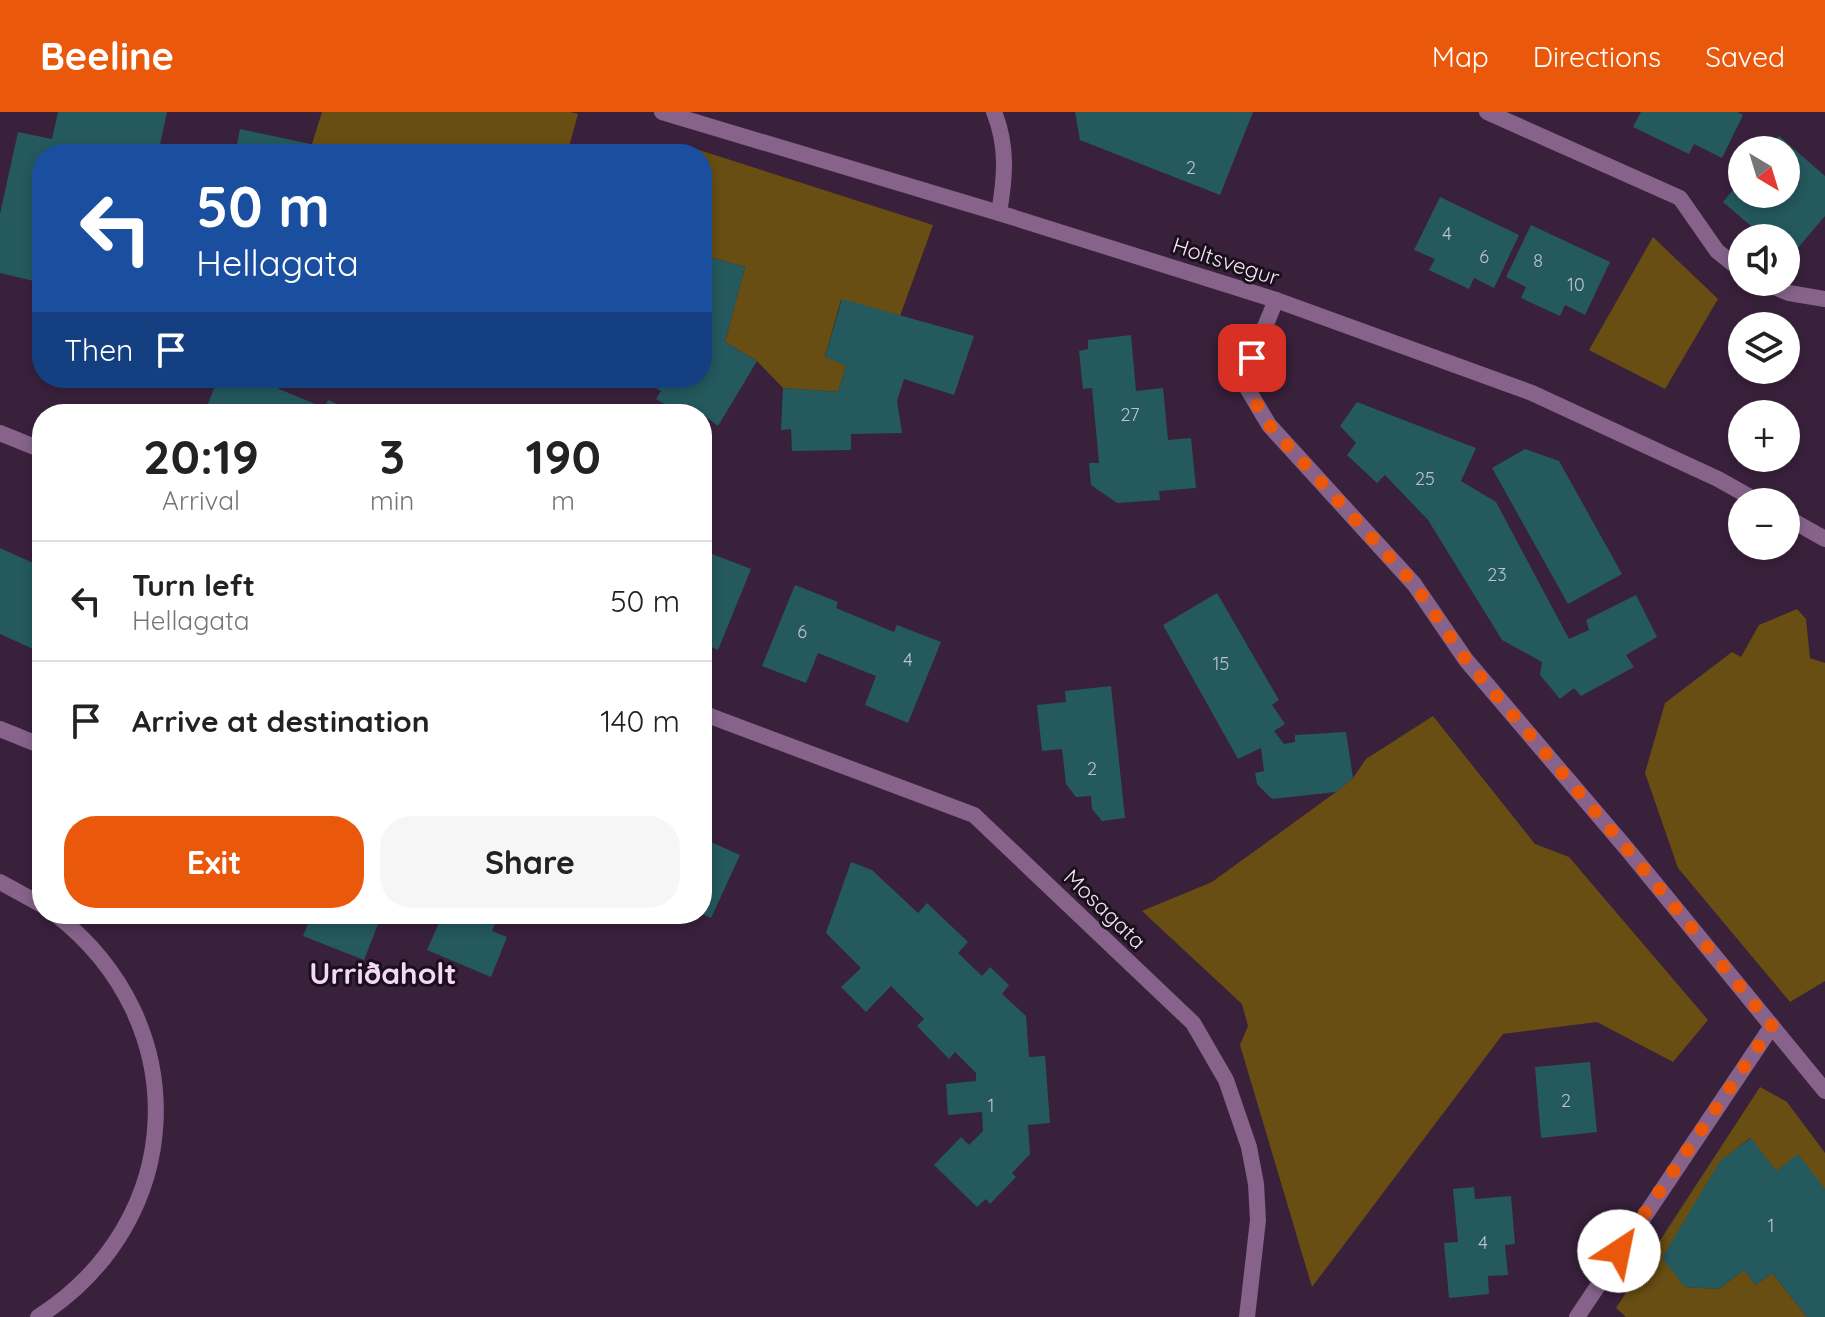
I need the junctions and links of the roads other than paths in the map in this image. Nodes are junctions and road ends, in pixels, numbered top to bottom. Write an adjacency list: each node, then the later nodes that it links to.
1 (662, 112): 4 (street, Holtsvegur)
2 (994, 112): 4 (street)
3 (1487, 112): 5 (street)
4 (999, 213): 8 (street, Holtsvegur)
5 (1728, 260)
6 (1800, 295): 7 (street)
7 (1825, 299)
8 (1276, 300): 11 (street, Holtsvegur); 20 (street)
9 (0, 433): 10 (street)
10 (32, 446)
11 (1734, 488)
12 (1800, 525): 13 (street)
13 (1825, 539)
14 (712, 717): 23 (street, Mosagata)
15 (0, 729): 16 (street)
16 (32, 742)
17 (0, 882): 18 (street)
18 (32, 900)
19 (66, 924): 22 (street)
20 (1772, 1026): 21 (street); 24 (street)
21 (1825, 1091)
22 (38, 1317)
23 (1247, 1317)
24 (1577, 1317)

